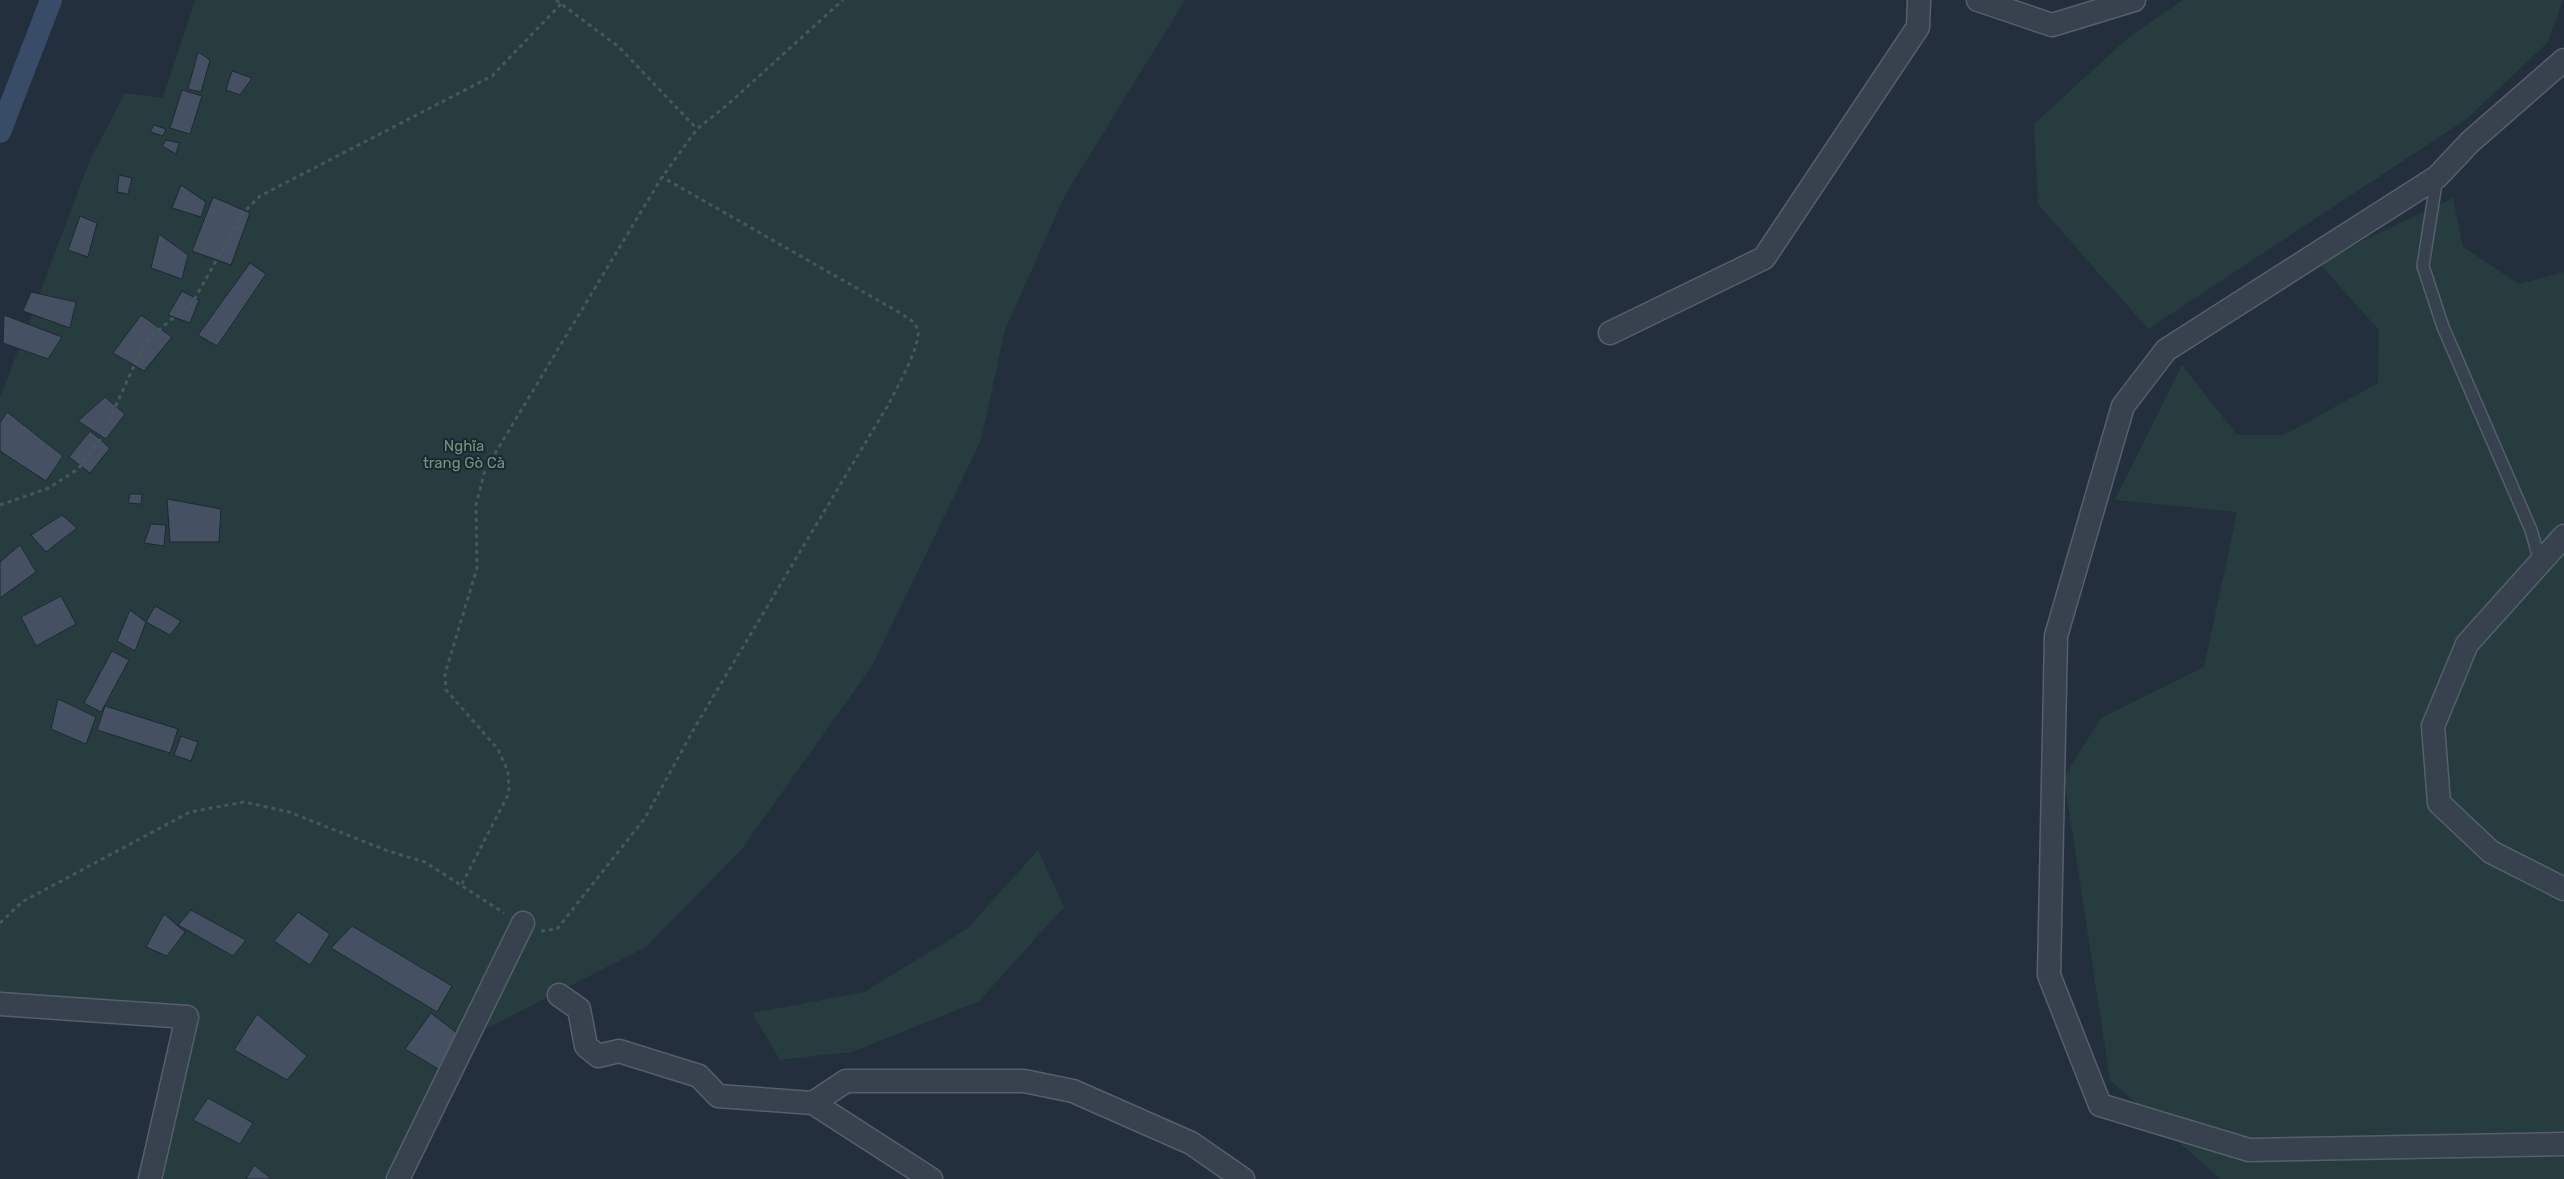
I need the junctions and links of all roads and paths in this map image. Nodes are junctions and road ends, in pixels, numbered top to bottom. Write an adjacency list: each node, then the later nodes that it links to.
1 (556, 0): 6 (path)
2 (842, 0): 8 (path)
3 (1919, 0): 11 (street)
4 (1978, 0): 5 (street)
5 (2134, 0)
6 (560, 4): 8 (path); 12 (path)
7 (2564, 60): 10 (street)
8 (697, 129): 9 (path)
9 (662, 176): 15 (path); 18 (path)
10 (2437, 177): 14 (lane); 22 (street)
11 (1610, 333)
12 (0, 505)
13 (2564, 536): 14 (street)
14 (2540, 562): 16 (street)
15 (462, 884): 17 (path); 18 (path)
16 (2564, 889)
17 (0, 923)
18 (524, 924): 24 (street)
19 (559, 995): 21 (street)
20 (0, 1004): 23 (street)
21 (813, 1103): 25 (street); 26 (street)
22 (2564, 1144)
23 (150, 1179)
24 (398, 1179)
25 (931, 1179)
26 (1243, 1179)

